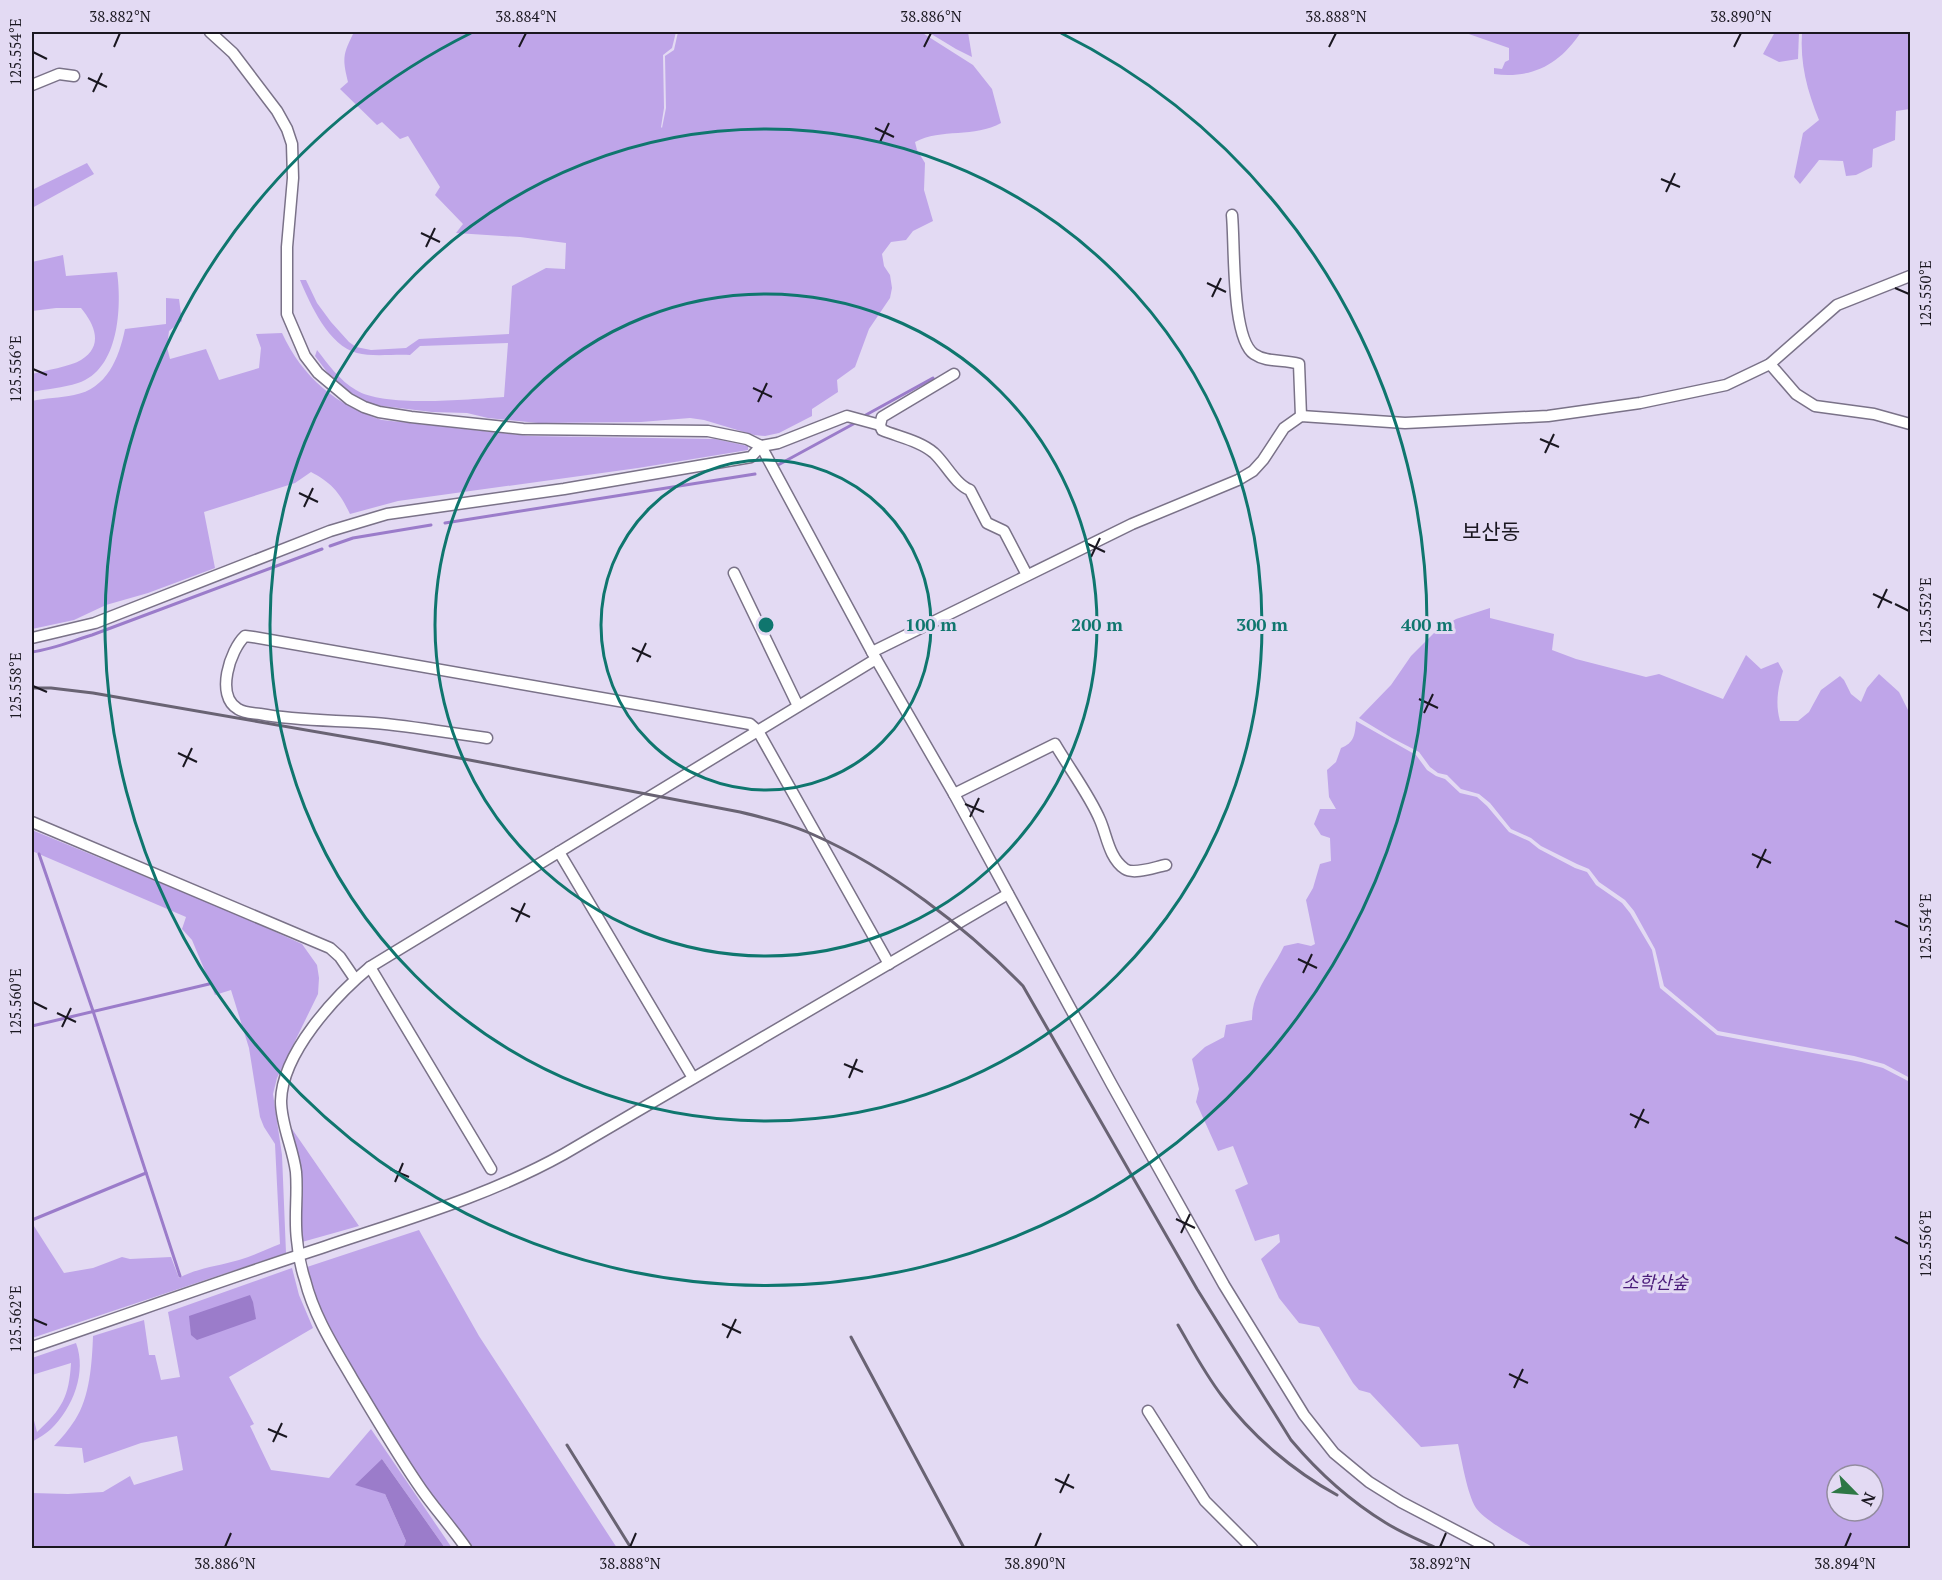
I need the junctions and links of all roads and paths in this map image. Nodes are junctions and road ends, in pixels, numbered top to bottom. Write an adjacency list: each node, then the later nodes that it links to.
1 (210, 32): 11 (street)
2 (74, 76): 3 (street)
3 (32, 85)
4 (1232, 215): 8 (street)
5 (1911, 276): 6 (street)
6 (1770, 364): 8 (street); 10 (street)
7 (954, 374): 9 (street)
8 (1301, 416): 13 (street)
9 (880, 424): 11 (street); 13 (street)
10 (1911, 424)
11 (761, 446): 14 (street); 15 (street)
12 (734, 573): 16 (street)
13 (1027, 575): 15 (street)
14 (32, 638)
15 (874, 655): 16 (street); 19 (street)
16 (798, 706): 17 (street)
17 (758, 731): 18 (street); 21 (street); 24 (street)
18 (487, 738)
19 (954, 794): 22 (street); 23 (street)
20 (32, 822): 26 (street)
21 (559, 852): 25 (street); 27 (street)
22 (1166, 865)
23 (1008, 894): 24 (street); 34 (street)
24 (889, 964): 27 (street)
25 (370, 967): 26 (street); 28 (street)
26 (355, 979): 29 (street)
27 (693, 1078): 29 (street)
28 (491, 1170)
29 (299, 1255): 30 (street); 32 (street)
30 (32, 1347)
31 (1148, 1411): 33 (street)
32 (466, 1548)
33 (1252, 1548)
34 (1488, 1548)

